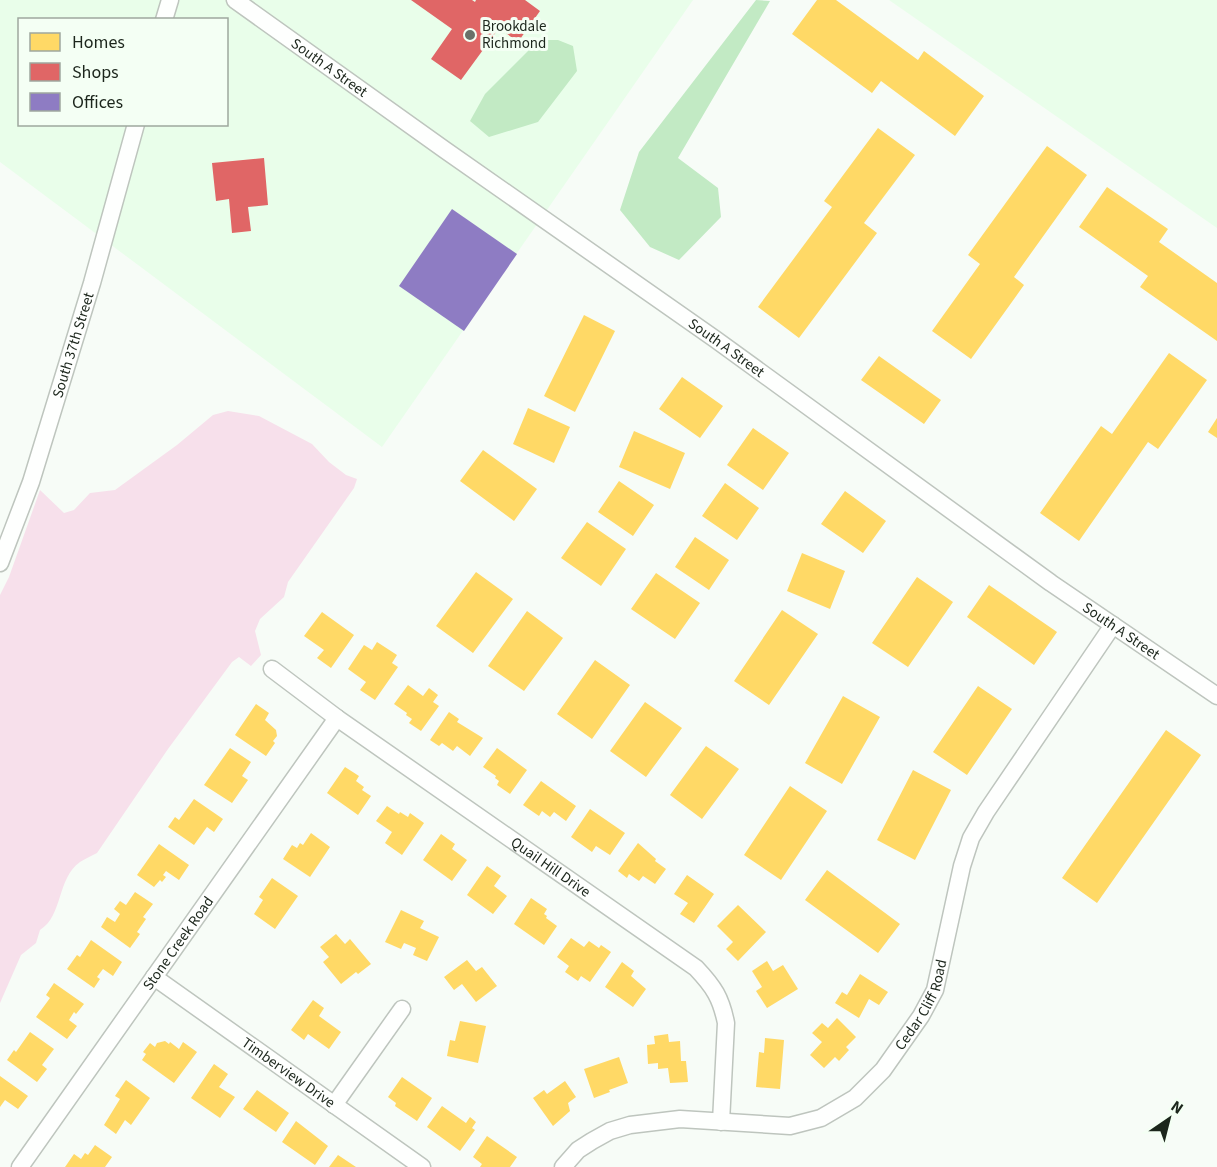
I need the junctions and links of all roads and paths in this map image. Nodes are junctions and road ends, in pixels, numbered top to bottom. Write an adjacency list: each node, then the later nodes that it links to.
1 (170, 0): 3 (street)
2 (235, 0): 6 (street, South A Street)
3 (165, 18)
4 (135, 126): 5 (street, South 37th Street)
5 (0, 563)
6 (1113, 625): 8 (street, South A Street); 13 (street, Cedar Cliff Road)
7 (272, 669): 9 (street, Quail Hill Drive)
8 (1217, 696)
9 (337, 718): 10 (street, Stone Creek Road); 13 (street, Quail Hill Drive)
10 (154, 977): 12 (street, Timberview Drive); 14 (street, Stone Creek Road)
11 (402, 1009): 12 (street)
12 (334, 1105): 15 (street, Timberview Drive)
13 (721, 1122): 16 (street, Cedar Cliff Road)
14 (20, 1167)
15 (422, 1167)
16 (563, 1167)

